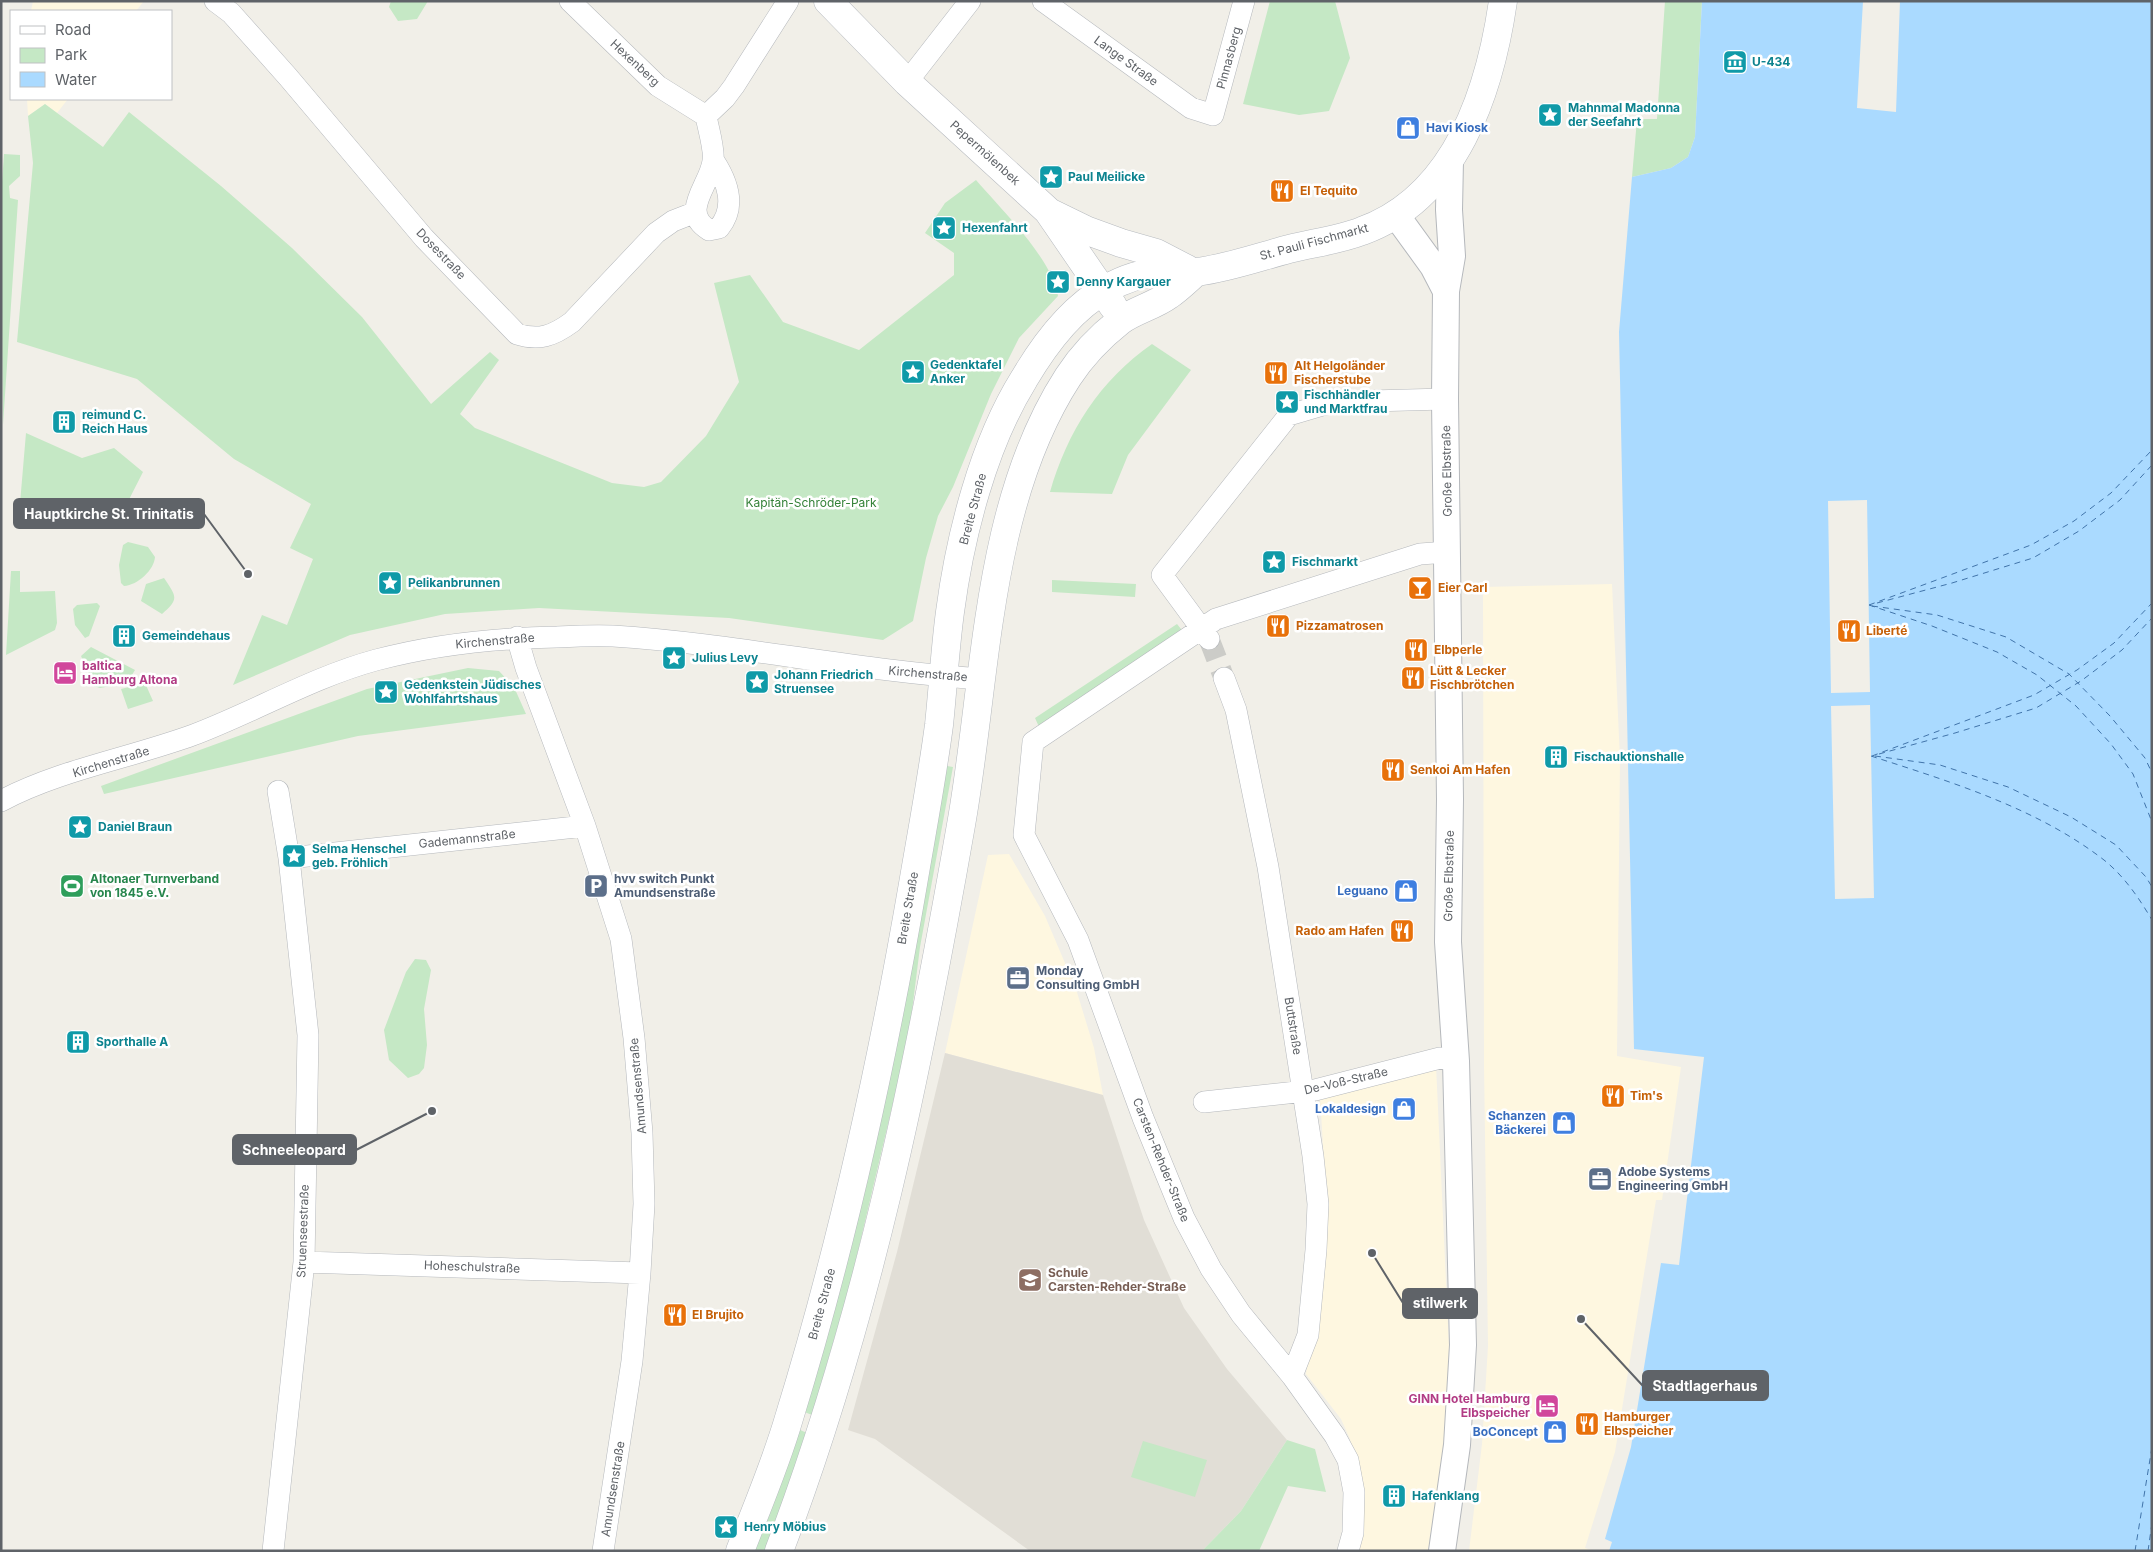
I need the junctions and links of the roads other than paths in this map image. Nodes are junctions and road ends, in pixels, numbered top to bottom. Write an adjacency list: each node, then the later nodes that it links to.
1 (570, 1): 11 (street, Hexenberg)
2 (828, 1): 9 (main road, Pepermölenbek)
3 (970, 1): 9 (street)
4 (1043, 1): 10 (street, Lange Straße)
5 (1244, 1): 10 (street, Pinnasberg)
6 (1503, 1): 13 (main road, St. Pauli Fischmarkt)
7 (229, 5): 15 (street, Dosestraße)
8 (785, 6): 11 (street)
9 (907, 82): 14 (main road, Pepermölenbek)
10 (1213, 115)
11 (706, 116): 12 (street)
12 (714, 160): 15 (street); 15 (street)
13 (1450, 160): 16 (main road, St. Pauli Fischmarkt); 19 (street)
14 (1048, 211): 17 (main road); 18 (main road, Pepermölenbek)
15 (696, 212)
16 (1396, 215): 17 (main road, St. Pauli Fischmarkt); 19 (street, Große Elbstraße)
17 (1195, 273): 18 (main road, St. Pauli Fischmarkt); 20 (main road, St. Pauli Fischmarkt)
18 (1103, 290): 20 (main road, Pepermölenbek); 25 (main road, Breite Straße)
19 (1446, 291): 21 (street, Große Elbstraße)
20 (1123, 319): 27 (main road)
21 (1445, 400): 22 (street, Große Elbstraße); 23 (street)
22 (1448, 552): 23 (street); 34 (street, Große Elbstraße)
23 (1205, 634): 39 (street, Carsten-Rehder-Straße)
24 (517, 637): 25 (street, Kirchenstraße); 29 (street, Kirchenstraße); 32 (street, Amundsenstraße)
25 (944, 677): 27 (street, Kirchenstraße); 42 (main road, Breite Straße)
26 (1224, 678): 35 (street, Buttstraße)
27 (982, 679): 43 (main road)
28 (1, 784): 29 (street, Kirchenstraße)
29 (30, 786): 31 (street, Kirchenstraße)
30 (278, 791): 33 (street, Struenseestraße)
31 (1, 801)
32 (585, 826): 33 (street, Gademannstraße); 38 (street, Amundsenstraße)
33 (289, 858): 37 (street, Struenseestraße)
34 (1456, 1061): 35 (street, De-Voß-Straße); 45 (street, Große Elbstraße)
35 (1303, 1092): 36 (street, De-Voß-Straße); 39 (street, Buttstraße)
36 (1204, 1103)
37 (304, 1262): 38 (street, Hoheschulstraße); 40 (street, Struenseestraße)
38 (640, 1273): 41 (street, Amundsenstraße)
39 (1292, 1376): 44 (street, Carsten-Rehder-Straße)
40 (273, 1551)
41 (603, 1551)
42 (740, 1551)
43 (779, 1551)
44 (1348, 1551)
45 (1442, 1551)

